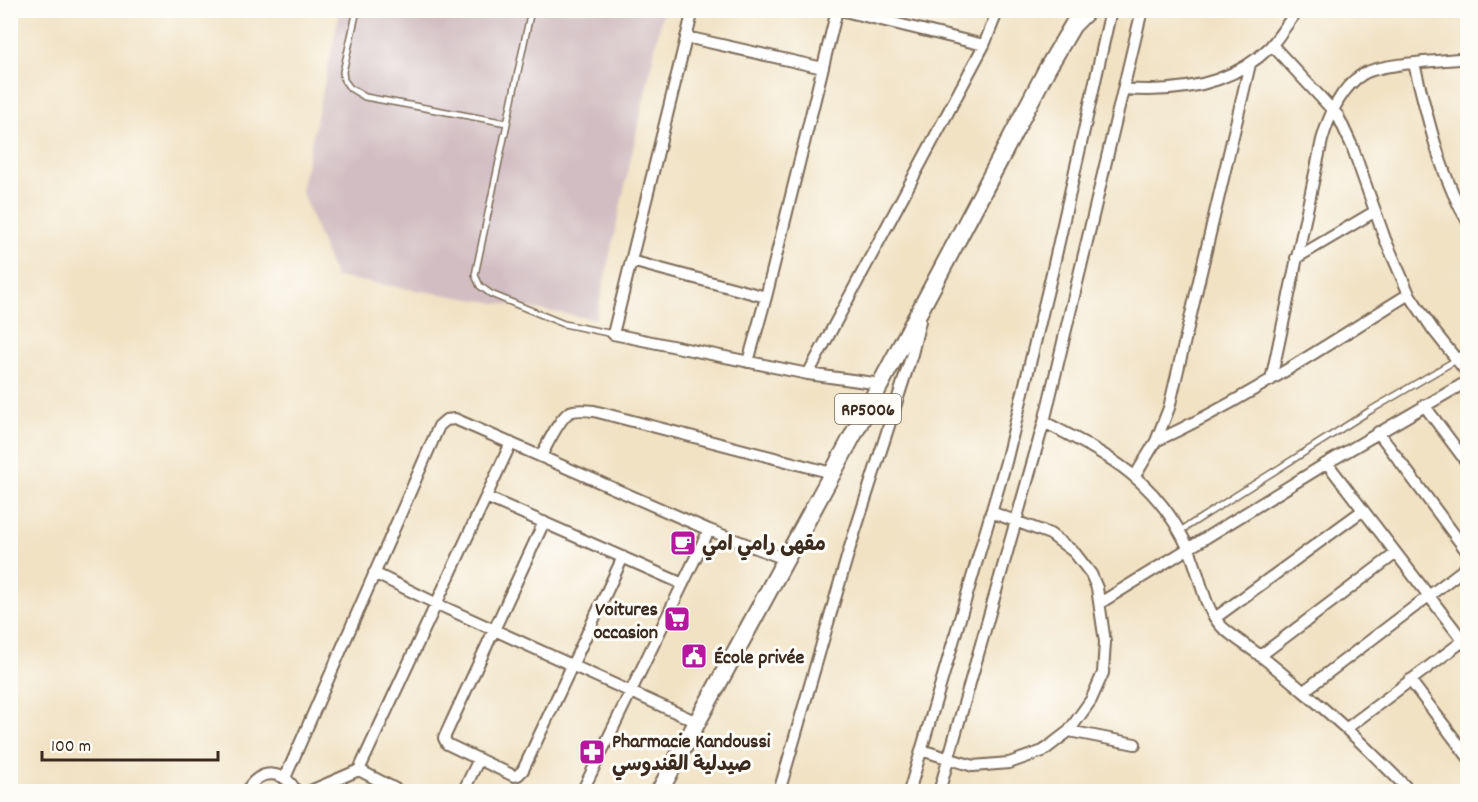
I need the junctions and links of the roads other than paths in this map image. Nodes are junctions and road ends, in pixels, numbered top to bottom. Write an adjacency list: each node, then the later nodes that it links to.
1 (357, 10): 20 (lane)
2 (531, 10): 20 (lane)
3 (693, 10): 11 (street)
4 (838, 10): 12 (street); 17 (street)
5 (998, 10): 12 (street)
6 (1088, 10): 10 (main road, RP5006)
7 (1111, 10): 48 (street)
8 (1142, 10): 18 (street)
9 (1298, 10): 13 (street)
10 (1075, 18): 27 (main road, RP5006)
11 (687, 37): 17 (street); 24 (street)
12 (984, 45): 32 (street)
13 (1272, 45): 15 (street); 19 (street)
14 (1467, 58): 16 (street)
15 (1250, 64): 18 (street); 40 (street)
16 (1414, 64): 19 (street); 22 (street)
17 (823, 68): 26 (street)
18 (1124, 89): 38 (street)
19 (1333, 109): 21 (street); 23 (street)
20 (507, 123): 28 (lane)
21 (1374, 212): 23 (street); 25 (street)
22 (1467, 222)
23 (1296, 258): 34 (street)
24 (631, 261): 26 (street); 28 (street)
25 (1409, 294): 30 (street); 34 (street)
26 (766, 297): 31 (street)
27 (924, 302): 36 (main road, RP5006); 90 (street)
28 (613, 334): 31 (street)
29 (1467, 353): 30 (street)
30 (1456, 360): 33 (street); 53 (lane)
31 (748, 362): 32 (street)
32 (808, 374): 36 (street)
33 (1467, 374)
34 (1272, 380): 40 (street)
35 (1467, 381): 37 (street)
36 (881, 384): 45 (main road, RP5006)
37 (1424, 405): 39 (street); 44 (street)
38 (1044, 422): 46 (street); 51 (street)
39 (1378, 432): 43 (street); 55 (street)
40 (1156, 441): 46 (street)
41 (512, 443): 42 (street); 47 (street); 60 (street)
42 (541, 456): 45 (street); 52 (street)
43 (1327, 463): 49 (street); 54 (street)
44 (1467, 464)
45 (832, 473): 58 (main road, RP5006)
46 (1135, 476): 53 (street)
47 (486, 497): 50 (street); 64 (street)
48 (991, 512): 51 (street); 77 (street)
49 (1362, 512): 56 (street); 65 (street)
50 (544, 522): 57 (street); 66 (street)
51 (1017, 522): 63 (street); 80 (street)
52 (709, 530): 58 (street); 61 (street)
53 (1180, 531): 54 (street)
54 (1188, 549): 63 (street); 65 (street)
55 (1467, 553)
56 (1395, 554): 62 (street); 68 (street)
57 (623, 557): 61 (street); 69 (street)
58 (785, 559): 73 (main road, RP5006)
59 (1467, 566): 62 (street)
60 (374, 573): 64 (street); 82 (street)
61 (683, 584): 72 (street)
62 (1428, 596): 67 (street); 71 (street)
63 (1100, 603): 75 (street)
64 (437, 604): 66 (street); 81 (street)
65 (1215, 618): 68 (street)
66 (495, 631): 69 (street); 79 (street)
67 (1465, 644): 70 (street)
68 (1260, 656): 71 (street)
69 (571, 666): 72 (street); 79 (street)
70 (1410, 680): 74 (street); 78 (street)
71 (1304, 691): 74 (street)
72 (630, 693): 73 (street); 88 (street)
73 (697, 722): 89 (main road, RP5006)
74 (1347, 728): 93 (street)
75 (1069, 731): 76 (street); 80 (street)
76 (1135, 744)
77 (921, 750): 80 (street); 91 (street)
78 (1467, 757)
79 (479, 759): 87 (street)
80 (948, 759): 92 (street)
81 (359, 770): 85 (street); 86 (street)
82 (285, 778): 83 (street); 84 (street)
83 (247, 792)
84 (297, 792)
85 (308, 792)
86 (402, 792)
87 (463, 792)
88 (582, 792)
89 (659, 792)
90 (779, 792)
91 (909, 792)
92 (939, 792)
93 (1411, 792)

